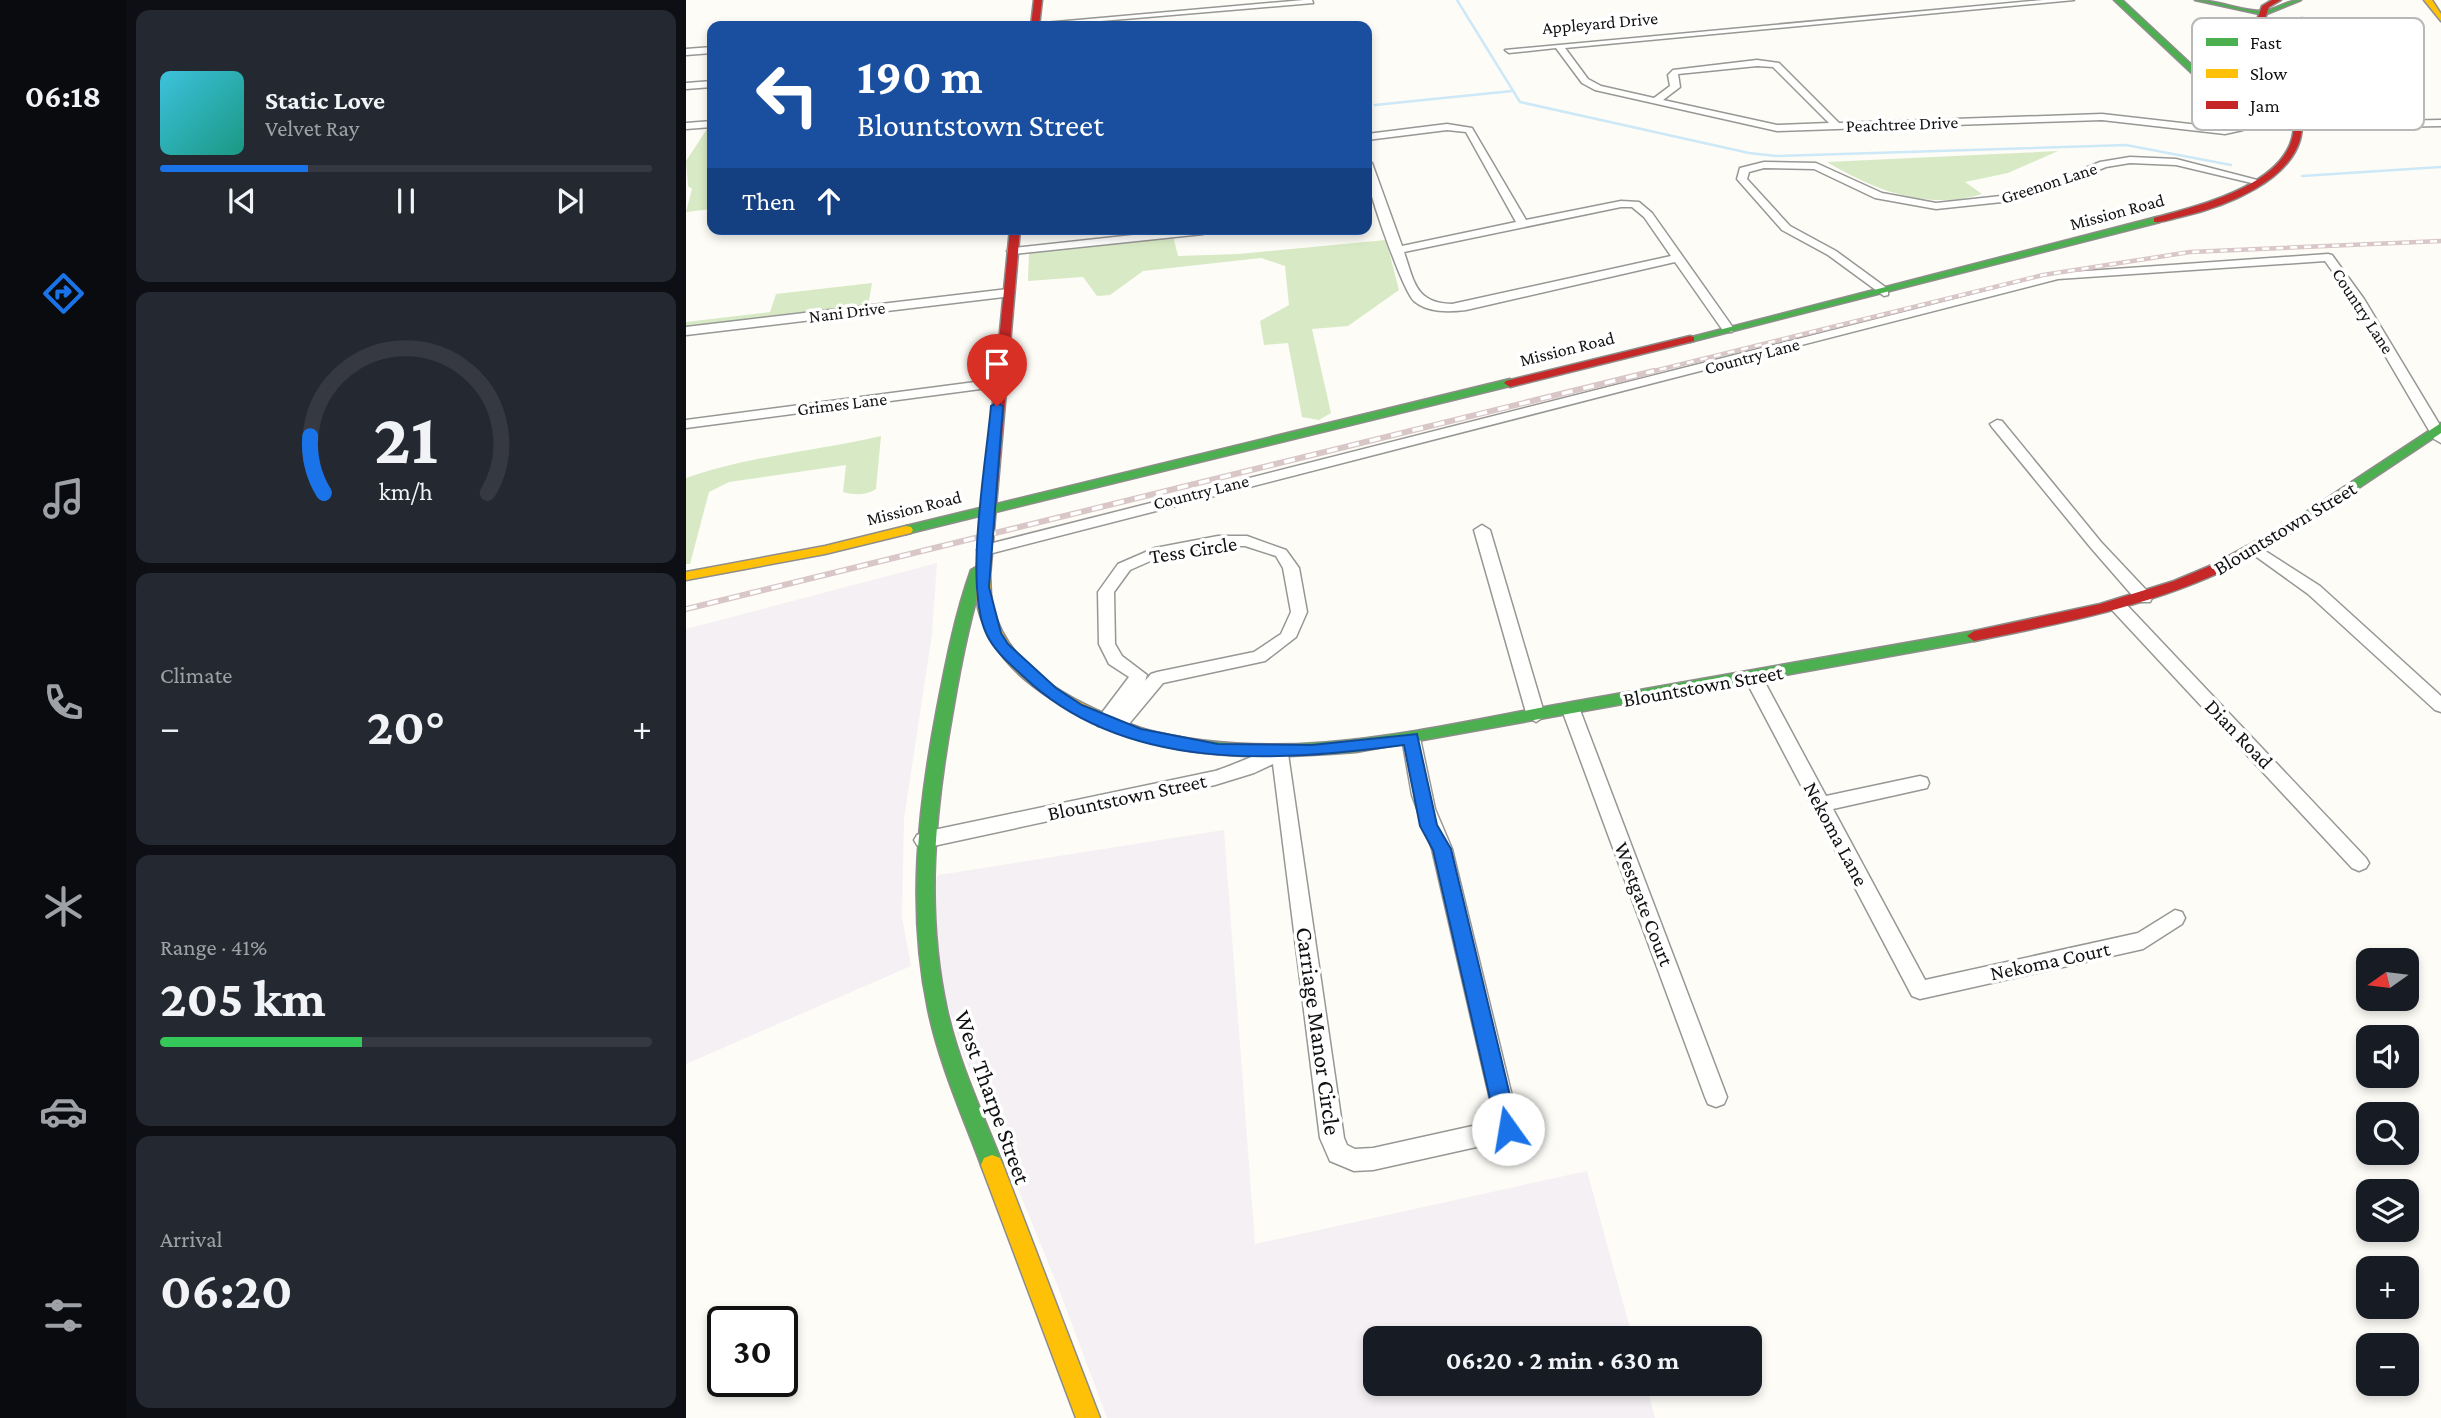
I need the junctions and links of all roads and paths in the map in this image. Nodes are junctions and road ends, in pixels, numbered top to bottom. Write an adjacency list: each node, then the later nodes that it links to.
1 (1038, 0): 10 (main road)
2 (2070, 0): 12 (street, Appleyard Drive)
3 (2118, 0): 16 (main road)
4 (2199, 0): 8 (main road)
5 (2277, 0): 8 (main road)
6 (2297, 0): 8 (main road)
7 (1308, 1): 11 (street)
8 (2264, 13): 9 (main road)
9 (2262, 18)
10 (1036, 21)
11 (1081, 21)
12 (1559, 46): 14 (street, Appleyard Drive); 19 (street, Peachtree Drive)
13 (707, 50): 15 (street)
14 (1509, 50)
15 (686, 52)
16 (2192, 68)
17 (707, 84): 18 (street)
18 (686, 86)
19 (1654, 102): 22 (street, Peachtree Drive); 22 (street)
20 (707, 124): 21 (street)
21 (686, 126)
22 (1837, 126): 23 (street, Peachtree Drive)
23 (2192, 127)
24 (2297, 130): 27 (main road, Mission Road)
25 (1372, 135): 28 (street)
26 (1372, 178): 31 (street)
27 (2260, 182): 34 (main road, Mission Road); 34 (street, Greenon Lane)
28 (1523, 224): 31 (street); 33 (street)
29 (1014, 235): 32 (main road)
30 (1165, 235): 32 (street)
31 (1397, 250): 33 (street)
32 (1013, 251): 35 (main road)
33 (1678, 258): 36 (street)
34 (1884, 292): 36 (main road, Mission Road)
35 (1008, 293): 37 (street, Nani Drive); 38 (main road)
36 (1728, 330): 42 (main road, Mission Road)
37 (686, 331)
38 (998, 383): 39 (street, Grimes Lane); 42 (main road)
39 (686, 424)
40 (1997, 424): 47 (street)
41 (2439, 432): 44 (street, Country Lane); 45 (main road, Blountstown Street)
42 (989, 509): 44 (main road); 46 (main road, Mission Road)
43 (1482, 530): 55 (street)
44 (985, 550): 49 (main road); 50 (main road, West Tharpe Street)
45 (2256, 550): 47 (main road, Blountstown Street); 53 (street)
46 (686, 576)
47 (2144, 598): 48 (main road, Blountstown Street)
48 (2118, 606): 51 (main road, Blountstown Street); 62 (street, Dian Road)
49 (982, 638): 50 (main road); 56 (main road)
50 (956, 658): 61 (main road, West Tharpe Street)
51 (1753, 677): 54 (main road, Blountstown Street); 60 (street, Nekoma Lane)
52 (1140, 687): 52 (street, Tess Circle); 56 (street, Tess Circle)
53 (2441, 706)
54 (1571, 710): 55 (main road, Blountstown Street); 65 (street, Westgate Court)
55 (1536, 716): 57 (main road, Blountstown Street)
56 (1111, 724): 58 (main road)
57 (1411, 738): 58 (main road, Blountstown Street); 58 (street, Carriage Manor Circle)
58 (1281, 752): 61 (street, Blountstown Street)
59 (1920, 783): 60 (street)
60 (1820, 805): 64 (street, Nekoma Lane)
61 (925, 840): 66 (main road, West Tharpe Street)
62 (2359, 863)
63 (2175, 918): 64 (street, Nekoma Court)
64 (1920, 990)
65 (1716, 1097)
66 (1088, 1418)

